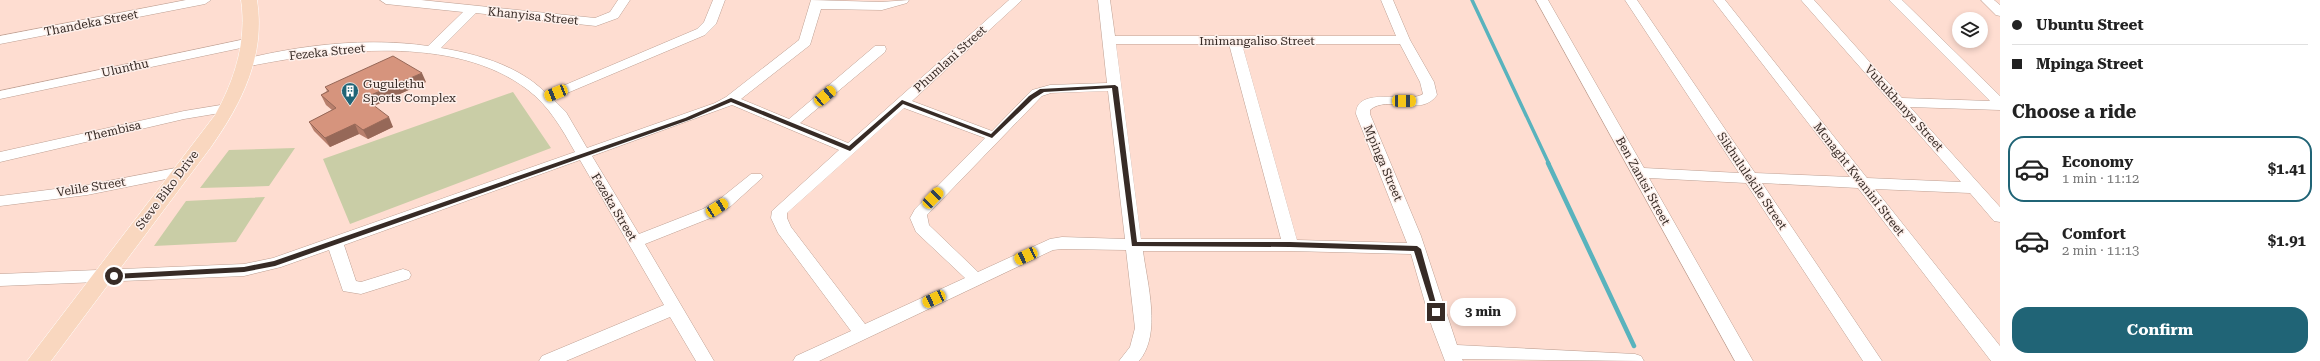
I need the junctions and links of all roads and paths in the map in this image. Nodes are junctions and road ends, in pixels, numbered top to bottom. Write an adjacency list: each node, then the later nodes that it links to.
1 (205, 0): 19 (street, Thandeka Street)
2 (249, 0): 23 (main road, Steve Biko Drive)
3 (386, 0): 17 (street, Khanyisa Street)
4 (624, 0): 17 (street, Khanyisa Street)
5 (719, 0): 29 (street)
6 (903, 0): 16 (street)
7 (1016, 0): 31 (street, Phumlani Street)
8 (1104, 0): 20 (street)
9 (1387, 0): 21 (street, Mpinga Street)
10 (1542, 0): 41 (street, Ben Zantsi Street)
11 (1631, 0): 43 (street, Sikhululekile Street)
12 (1718, 0): 44 (street, Mcnaght Kwanini Street)
13 (1807, 0): 32 (street, Vukukhanye Street)
14 (1895, 0): 33 (street)
15 (1987, 0): 18 (street)
16 (816, 3): 30 (street)
17 (472, 10): 25 (street)
18 (2000, 12)
19 (0, 40)
20 (1109, 40): 22 (street, Imimangaliso Street); 27 (street)
21 (1404, 40): 22 (street, Imimangaliso Street); 52 (street, Mpinga Street)
22 (1235, 41): 51 (street)
23 (250, 42): 26 (main road, Steve Biko Drive); 28 (street, Ulunthu)
24 (880, 49): 35 (street)
25 (432, 50): 26 (street, Fezeka Street); 29 (street, Fezeka Street)
26 (245, 63): 34 (main road, Steve Biko Drive)
27 (1115, 87): 36 (street); 50 (street)
28 (0, 95)
29 (547, 97): 38 (street, Fezeka Street)
30 (731, 100): 35 (street); 38 (street)
31 (902, 102): 36 (street); 37 (street, Phumlani Street)
32 (1899, 102): 33 (street); 45 (street, Vukukhanye Street)
33 (2000, 105)
34 (226, 108): 39 (street, Thembisa); 40 (main road, Steve Biko Drive)
35 (792, 123): 37 (street)
36 (992, 136): 55 (street)
37 (850, 149): 58 (street, Phumlani Street)
38 (584, 156): 48 (street, Fezeka Street); 49 (street)
39 (0, 157)
40 (181, 172): 46 (street, Velile Street); 54 (main road, Steve Biko Drive)
41 (1638, 173): 43 (street); 69 (street, Ben Zantsi Street)
42 (756, 177): 48 (street)
43 (1750, 178): 44 (street); 70 (street, Sikhululekile Street)
44 (1861, 182): 45 (street); 61 (street, Mcnaght Kwanini Street)
45 (1974, 188): 47 (street, Vukukhanye Street)
46 (0, 201)
47 (2000, 217)
48 (636, 241): 57 (street, Fezeka Street)
49 (336, 242): 53 (street); 54 (street)
50 (1134, 245): 51 (street); 55 (street); 67 (street)
51 (1290, 245): 52 (street)
52 (1417, 249): 59 (street, Mpinga Street)
53 (403, 275)
54 (102, 276): 56 (street); 63 (main road, Steve Biko Drive)
55 (976, 279): 58 (street)
56 (0, 280)
57 (674, 308): 64 (street); 65 (street, Fezeka Street)
58 (862, 333): 66 (street)
59 (1453, 356): 60 (street)
60 (1589, 359): 62 (street)
61 (2000, 359)
62 (1624, 360): 68 (street)
63 (38, 361)
64 (548, 361)
65 (705, 361)
66 (802, 361)
67 (1128, 361)
68 (1635, 361)
69 (1744, 361)
70 (1873, 361)

